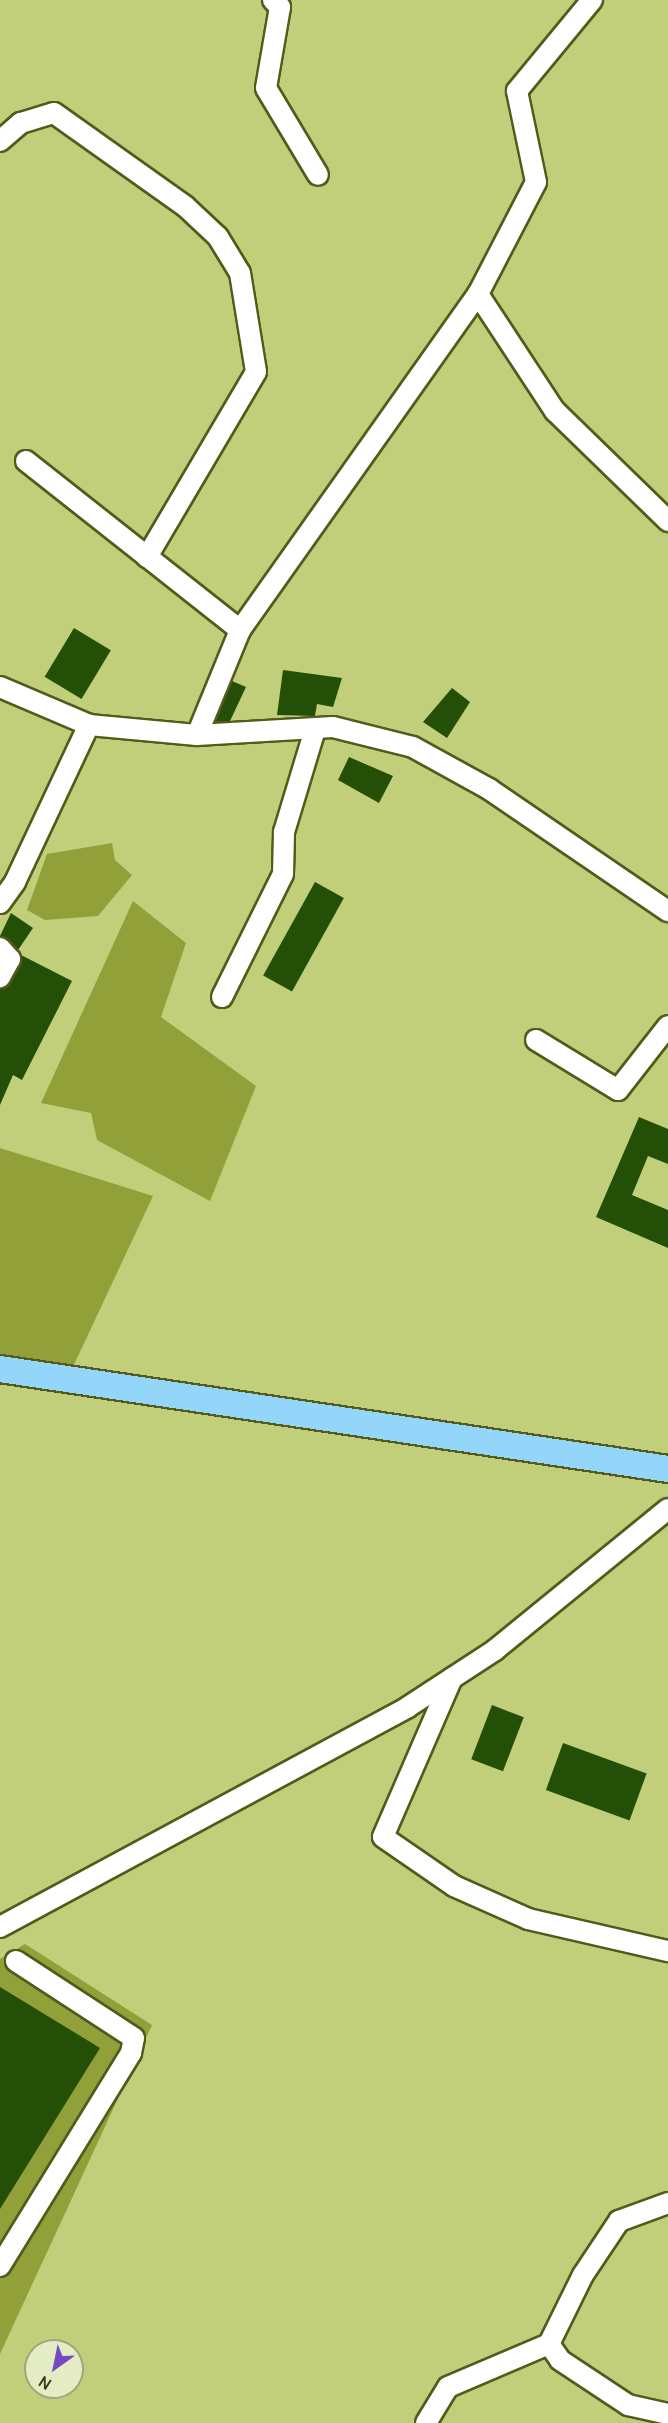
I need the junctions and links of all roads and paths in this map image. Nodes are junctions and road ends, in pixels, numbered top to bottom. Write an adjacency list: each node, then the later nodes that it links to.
1 (273, 0): 4 (street)
2 (592, 0): 5 (street)
3 (0, 141): 8 (street)
4 (318, 175)
5 (478, 294): 7 (street); 9 (street)
6 (26, 461): 8 (street)
7 (668, 521)
8 (147, 557): 9 (street)
9 (240, 630): 13 (street)
10 (0, 687): 11 (street)
11 (89, 725): 13 (street); 14 (street)
12 (315, 729): 13 (street); 15 (street); 18 (street)
13 (197, 735)
14 (0, 903)
15 (668, 911)
16 (0, 948): 17 (street)
17 (0, 977)
18 (222, 997)
19 (668, 1026): 20 (street)
20 (536, 1040)
21 (0, 1370): 22 (main road)
22 (668, 1469)
23 (668, 1509): 24 (street)
24 (452, 1678): 25 (street); 26 (street)
25 (0, 1927)
26 (668, 1951)
27 (16, 1961): 29 (street)
28 (668, 2203): 30 (street)
29 (0, 2266)
30 (549, 2344): 31 (street); 32 (street)
31 (668, 2414)
32 (426, 2423)

